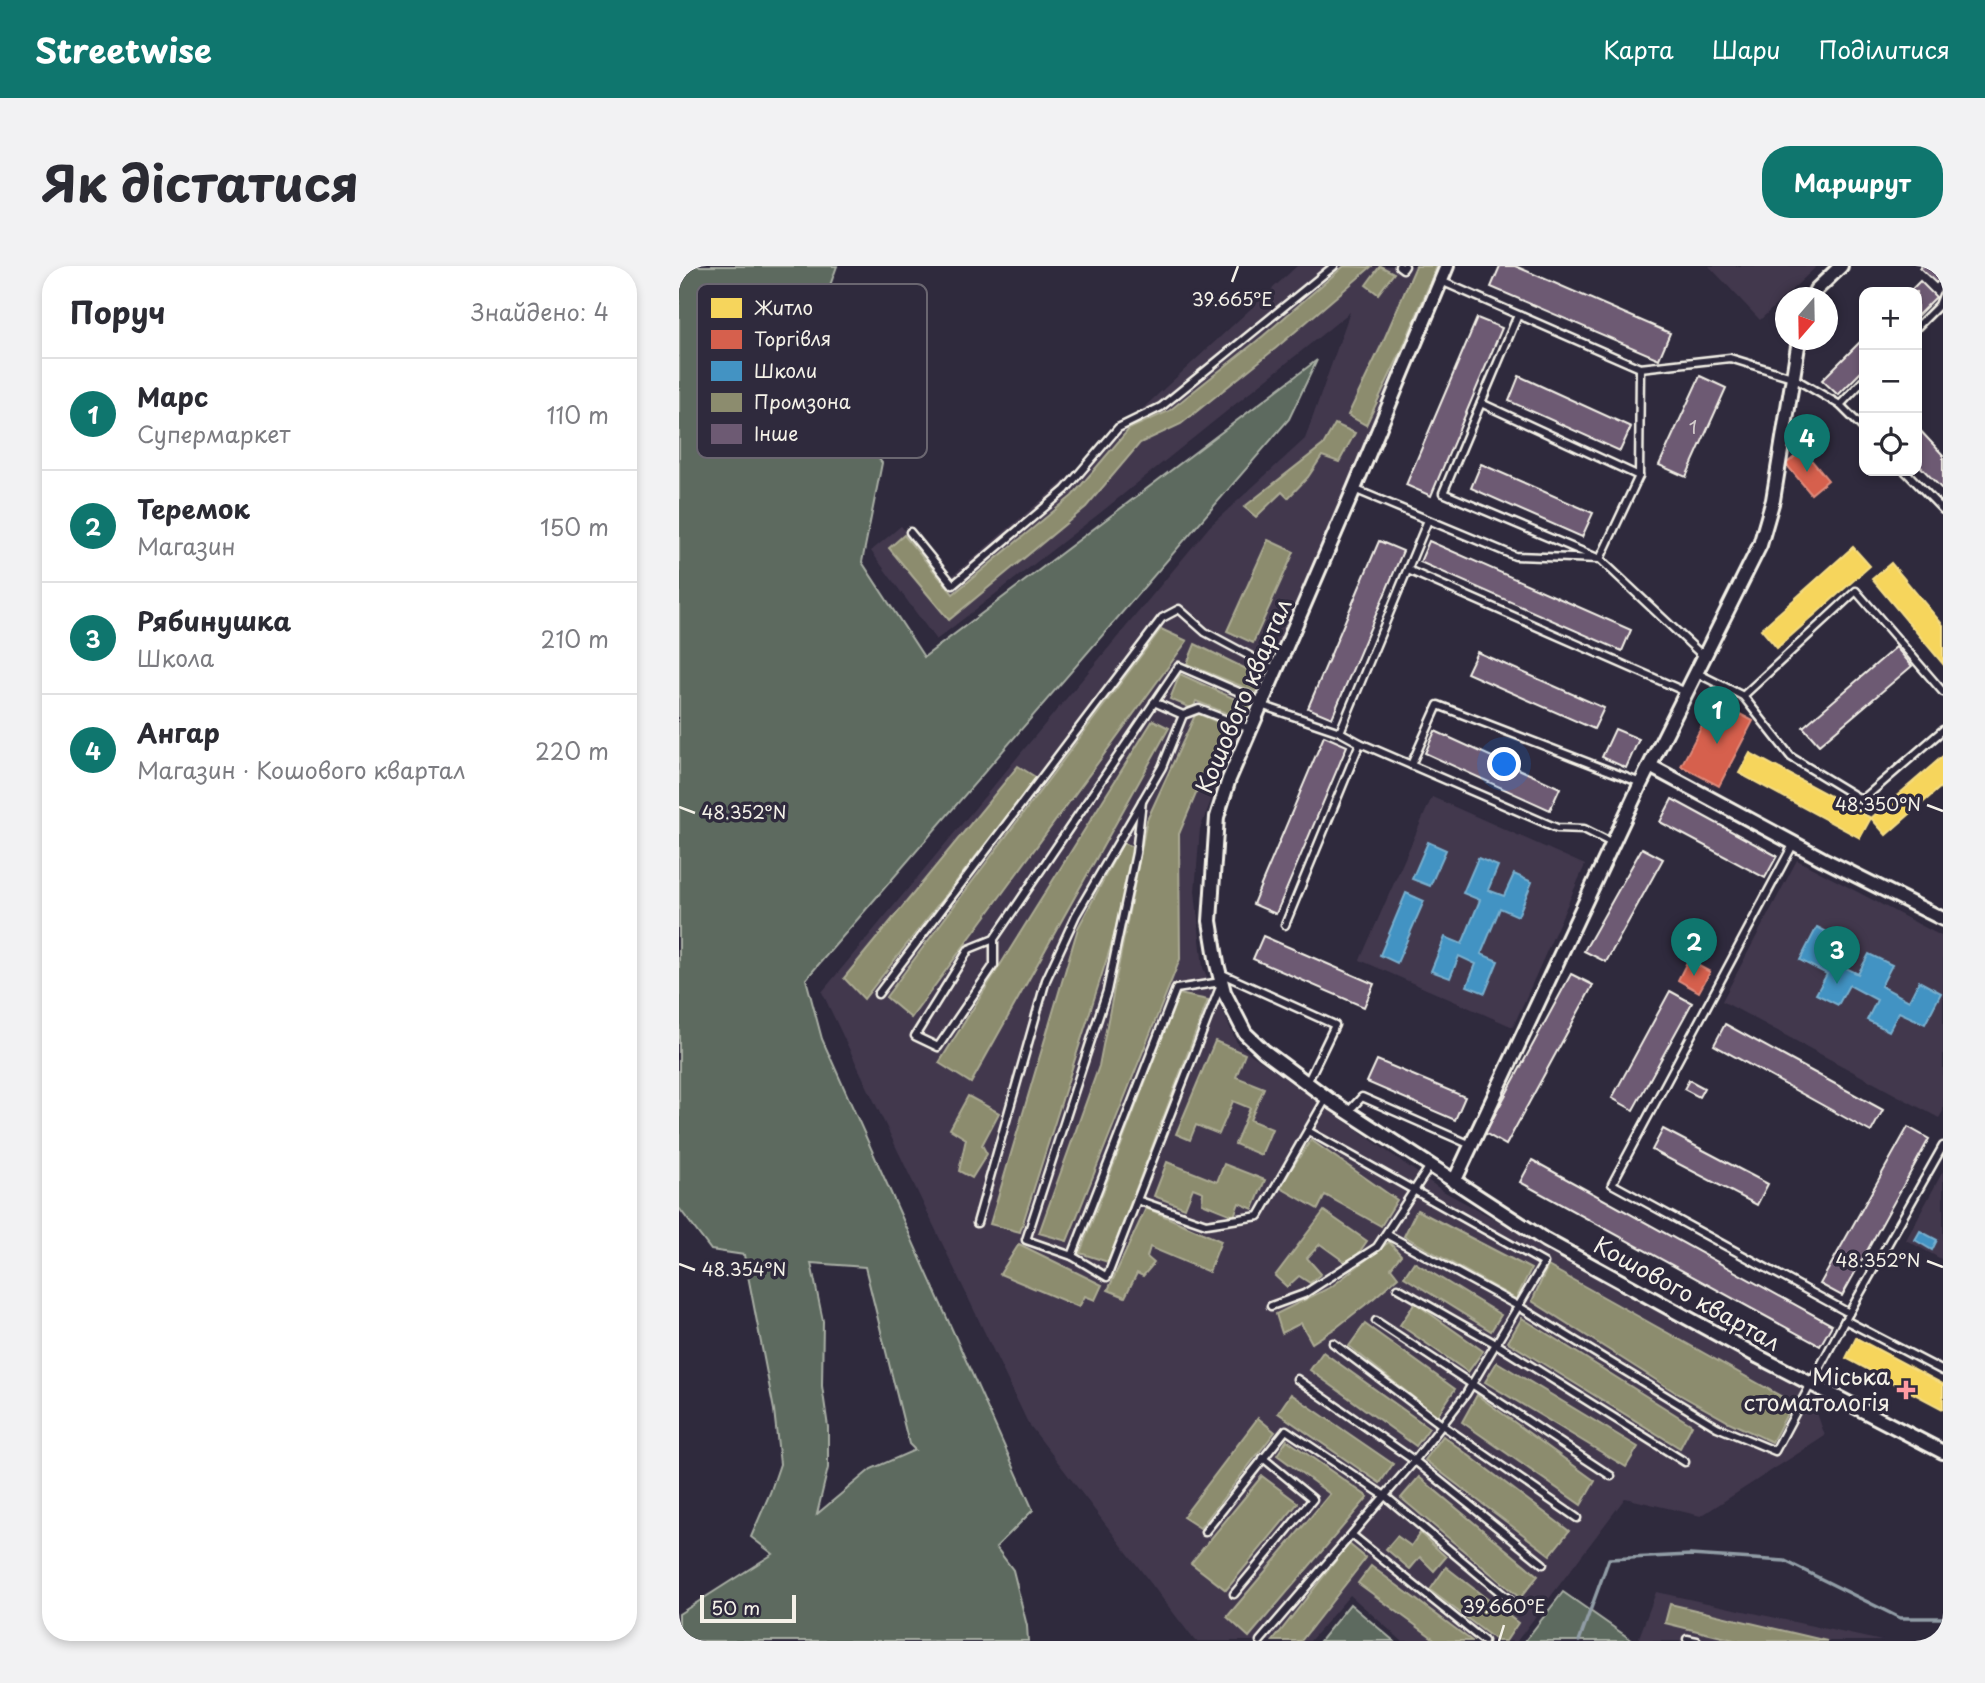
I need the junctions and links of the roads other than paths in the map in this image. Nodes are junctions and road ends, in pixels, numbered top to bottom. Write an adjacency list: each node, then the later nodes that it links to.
1 (1333, 266): 23 (lane)
2 (1399, 266): 3 (lane)
3 (1405, 266)
4 (1447, 266): 6 (street, Кошового квартал)
5 (1841, 266): 7 (street)
6 (1441, 281): 9 (lane); 20 (street, Кошового квартал)
7 (1819, 287)
8 (1943, 295): 10 (lane)
9 (1518, 315): 12 (lane); 15 (lane)
10 (1922, 322)
11 (1797, 350): 13 (street)
12 (1640, 368): 13 (lane); 18 (lane)
13 (1792, 377): 16 (lane); 26 (street)
14 (1859, 385): 16 (lane)
15 (1481, 403): 18 (lane); 24 (lane)
16 (1840, 405): 17 (lane)
17 (1859, 424)
18 (1639, 476): 24 (lane)
19 (1910, 476): 21 (lane)
20 (1354, 489): 22 (lane); 27 (street, Кошового квартал)
21 (1943, 510)
22 (1428, 520): 24 (lane); 25 (lane)
23 (910, 532)
24 (1600, 559): 26 (lane)
25 (1408, 570): 30 (lane); 37 (lane)
26 (1704, 657): 28 (street)
27 (1276, 670): 33 (street, Кошового квартал); 49 (lane)
28 (1697, 673): 30 (street); 31 (lane)
29 (1943, 692): 31 (lane)
30 (1688, 693): 40 (street)
31 (1743, 696): 36 (lane)
32 (1154, 702): 33 (lane); 34 (lane); 47 (lane)
33 (1261, 704): 35 (street, Кошового квартал); 37 (lane)
34 (1184, 715): 35 (lane); 42 (lane)
35 (1250, 729): 48 (street, Кошового квартал)
36 (1943, 730)
37 (1340, 732): 38 (lane)
38 (1360, 743): 39 (lane); 46 (lane)
39 (1411, 765): 41 (lane); 43 (lane)
40 (1650, 766): 41 (street); 44 (street)
41 (1641, 783): 43 (street)
42 (1142, 802): 60 (lane); 62 (lane)
43 (1613, 843): 54 (street)
44 (1794, 843): 45 (street); 66 (lane)
45 (1943, 919)
46 (1285, 925)
47 (994, 939): 47 (lane)
48 (1221, 977): 50 (street, Кошового квартал); 50 (lane); 59 (lane); 62 (lane)
49 (878, 994)
50 (1307, 1083): 51 (street, Кошового квартал)
51 (1327, 1097): 52 (street, Кошового квартал); 53 (lane)
52 (1348, 1112): 54 (lane); 56 (street, Кошового квартал)
53 (1308, 1131): 58 (lane); 59 (lane)
54 (1471, 1145): 57 (street)
55 (1943, 1146): 66 (lane)
56 (1430, 1166): 57 (street, Кошового квартал); 58 (lane)
57 (1454, 1182): 74 (street, Кошового квартал)
58 (1414, 1191): 61 (lane); 65 (lane)
59 (1137, 1200): 62 (lane)
60 (977, 1223)
61 (1386, 1234): 64 (lane); 65 (lane)
62 (1072, 1256)
63 (1398, 1288): 70 (lane)
64 (1271, 1306)
65 (1518, 1306): 70 (lane); 74 (lane)
66 (1849, 1313): 67 (lane)
67 (1845, 1320): 71 (lane); 74 (lane)
68 (1376, 1321): 73 (lane)
69 (1333, 1343): 75 (lane)
70 (1496, 1344): 73 (lane); 79 (lane)
71 (1943, 1371)
72 (1297, 1379): 78 (lane)
73 (1472, 1384): 75 (lane); 80 (lane)
74 (1811, 1384): 76 (street, Кошового квартал)
75 (1442, 1425): 78 (lane); 82 (lane)
76 (1943, 1452)
77 (1263, 1458): 81 (lane); 83 (lane); 86 (lane)
78 (1415, 1461): 81 (lane); 85 (lane)
79 (1685, 1462)
80 (1611, 1476)
81 (1385, 1496): 84 (lane); 87 (lane)
82 (1577, 1518)
83 (1205, 1532)
84 (1352, 1535): 89 (lane); 90 (lane)
85 (1543, 1564)
86 (1234, 1594)
87 (1519, 1608)
88 (1687, 1639): 91 (lane)
89 (1260, 1641)
90 (1484, 1641)
91 (1697, 1641)

